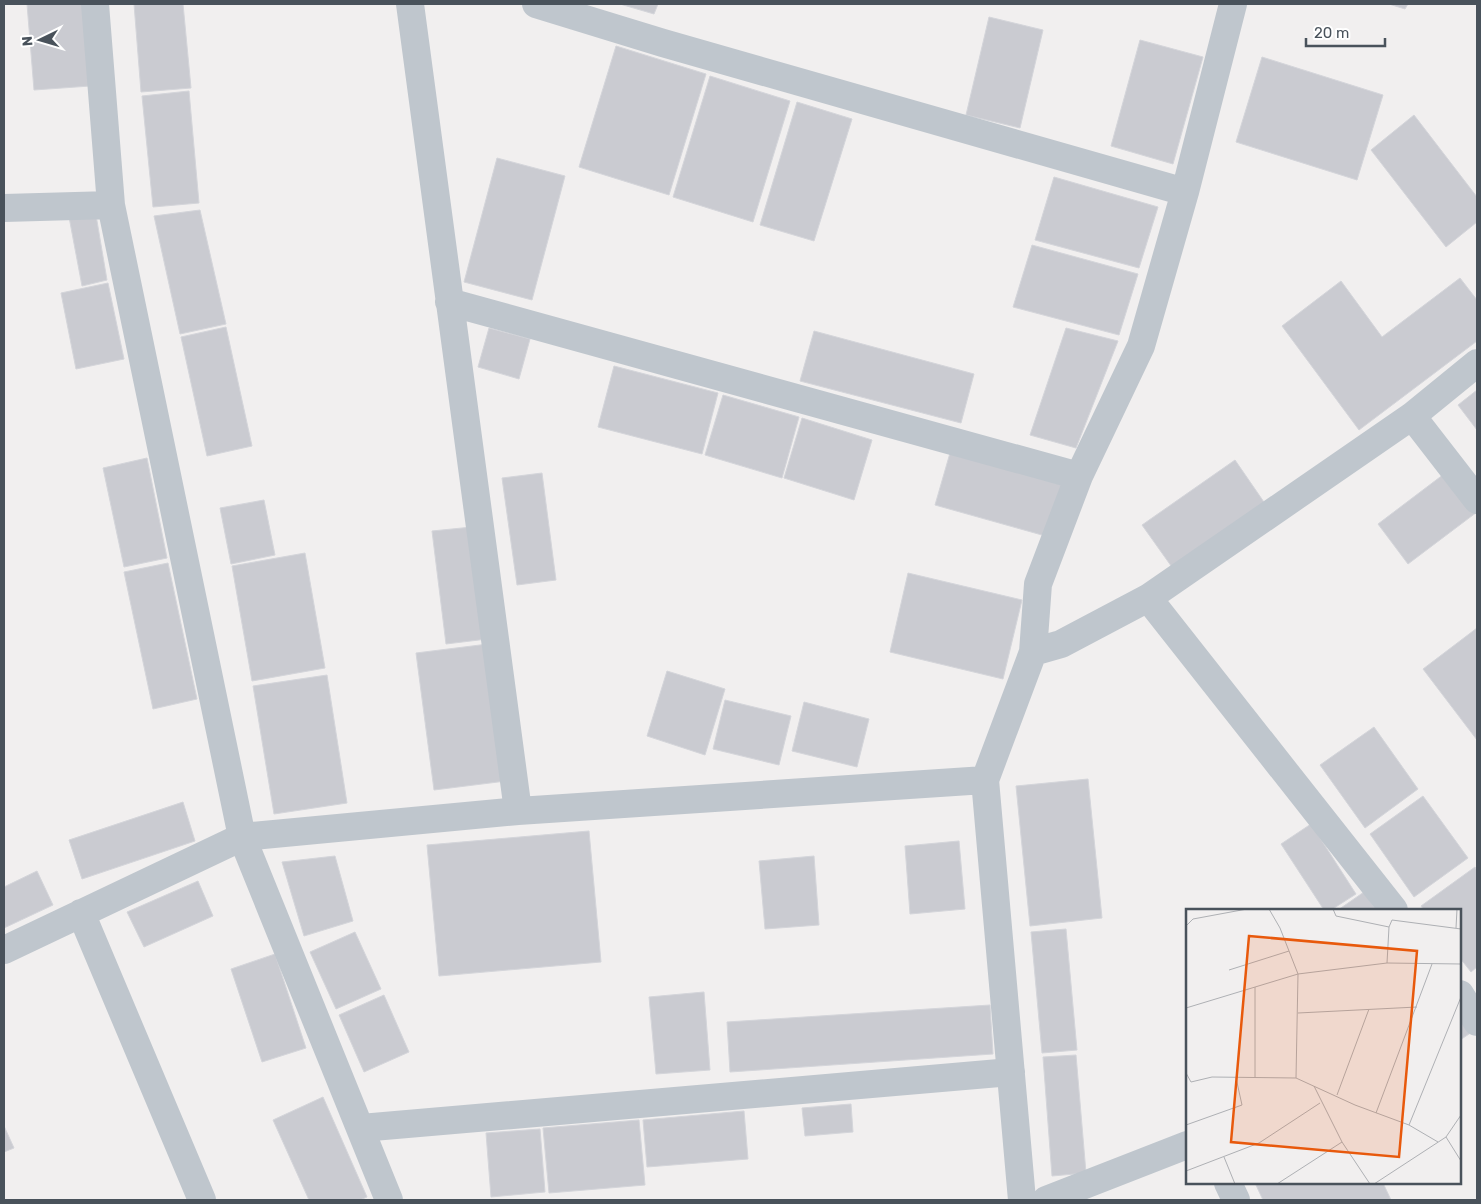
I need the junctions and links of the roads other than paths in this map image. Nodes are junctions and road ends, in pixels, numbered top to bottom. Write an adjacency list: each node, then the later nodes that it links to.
1 (95, 4): 6 (street)
2 (410, 4): 8 (street)
3 (536, 4): 5 (street)
4 (1233, 4): 5 (street)
5 (1185, 192): 11 (street)
6 (111, 205): 7 (street); 17 (street)
7 (4, 208)
8 (449, 302): 11 (street); 16 (street)
9 (1477, 362): 10 (street)
10 (1412, 416): 12 (street); 13 (street)
11 (1079, 476): 14 (street)
12 (1477, 500)
13 (1148, 598): 14 (street); 18 (street)
14 (1033, 652): 15 (street)
15 (984, 780): 16 (street); 23 (street)
16 (518, 812): 17 (street)
17 (242, 837): 19 (street); 24 (street)
18 (1393, 909)
19 (81, 913): 20 (street); 27 (street)
20 (4, 950)
21 (1461, 996): 22 (street)
22 (1477, 1022)
23 (1011, 1072): 24 (street); 29 (street)
24 (360, 1128): 28 (street)
25 (1186, 1145): 30 (street)
26 (1228, 1184): 31 (street)
27 (202, 1200)
28 (389, 1200)
29 (1022, 1200)
30 (1046, 1200)
31 (1236, 1200)

